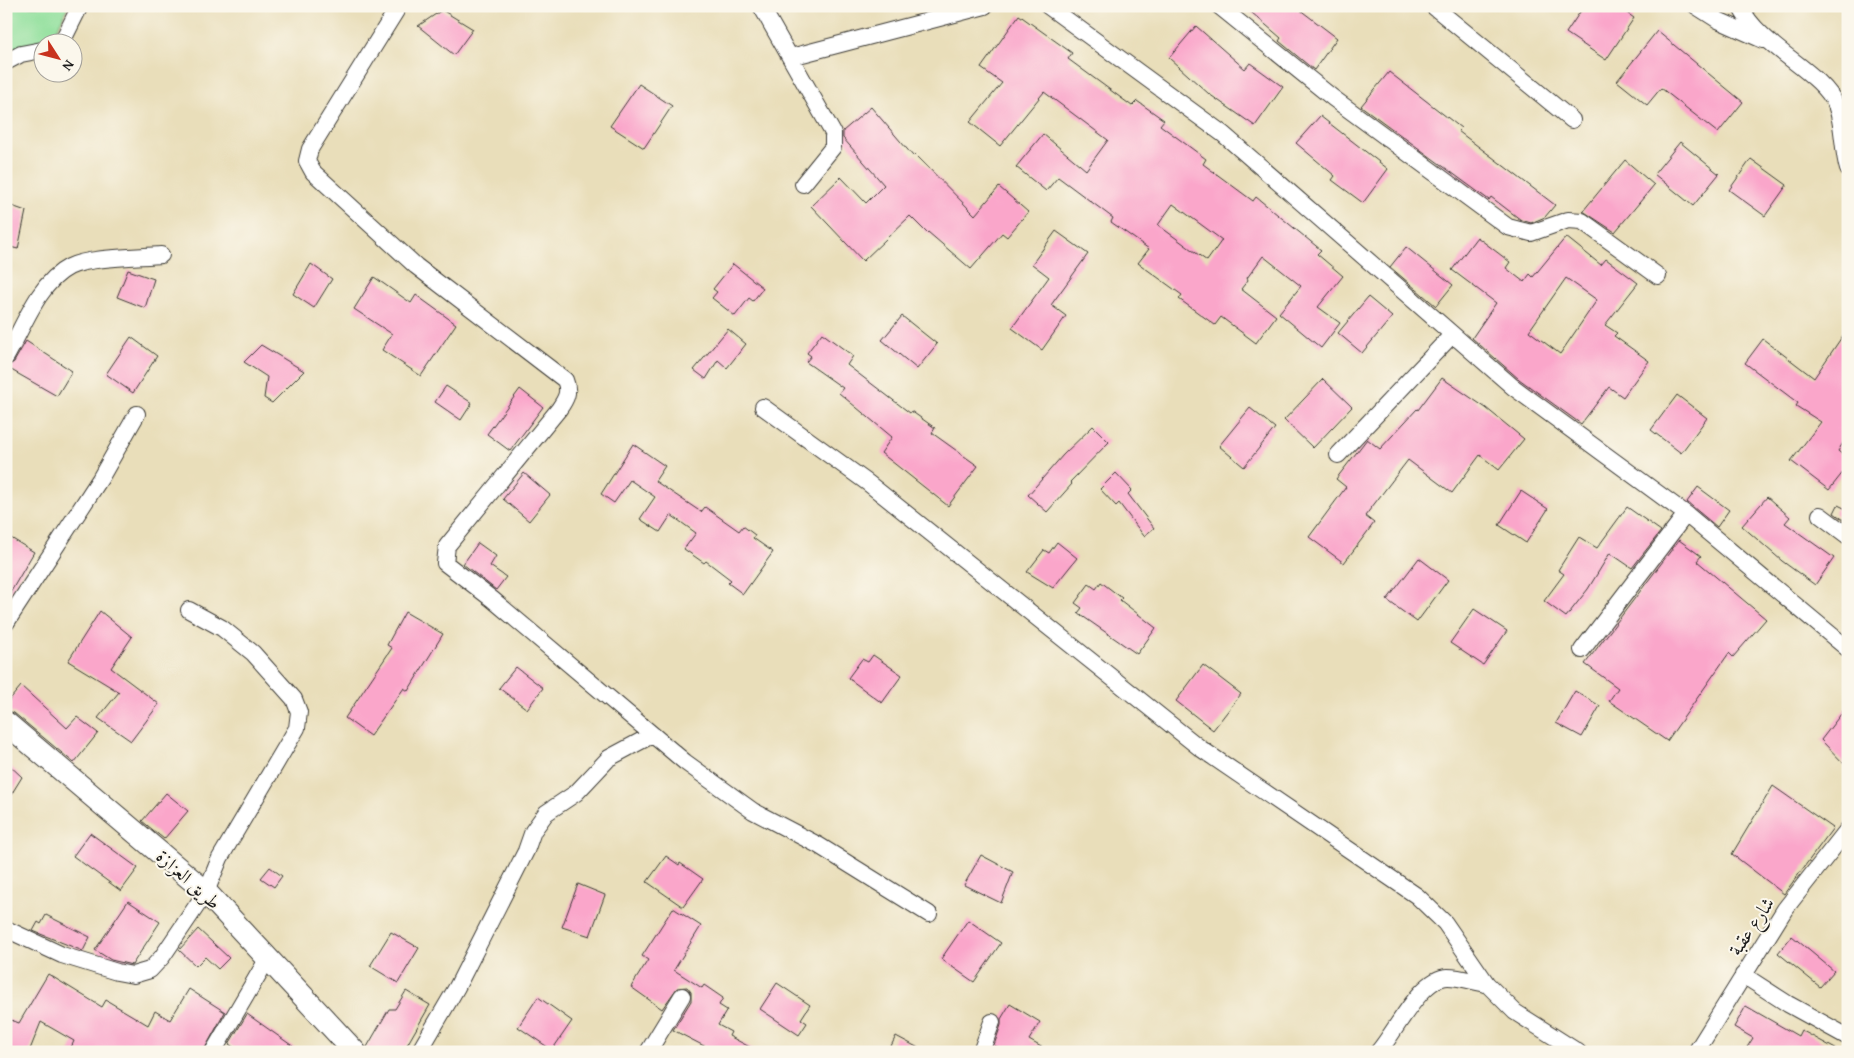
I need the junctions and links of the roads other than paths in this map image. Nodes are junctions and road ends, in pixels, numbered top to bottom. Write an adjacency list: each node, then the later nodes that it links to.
1 (80, 6): 10 (street)
2 (399, 6): 33 (street)
3 (761, 6): 13 (street)
4 (985, 6): 13 (street)
5 (1048, 6): 20 (street)
6 (1219, 6): 19 (street)
7 (1433, 6): 15 (street)
8 (1696, 6): 11 (street)
9 (1740, 6): 11 (street)
10 (67, 32)
11 (1770, 44): 16 (street)
12 (32, 52): 14 (street)
13 (791, 57): 17 (street)
14 (6, 62)
15 (1572, 120)
16 (1848, 169)
17 (803, 184)
18 (161, 255): 21 (street)
19 (1658, 276)
20 (1452, 335): 24 (street); 25 (street)
21 (6, 357)
22 (763, 407): 40 (street)
23 (137, 414): 29 (street)
24 (1338, 456)
25 (1686, 514): 30 (street); 31 (street)
26 (1820, 515): 27 (street)
27 (1848, 536)
28 (189, 610): 35 (street)
29 (6, 624)
30 (1848, 649)
31 (1582, 650)
32 (6, 724): 35 (street, طريق العزازة)
33 (652, 735): 36 (street); 46 (street)
34 (1848, 829): 39 (street, شارع عقبة)
35 (206, 892): 37 (street); 38 (street, طريق العزازة)
36 (929, 914)
37 (6, 929)
38 (268, 958): 44 (street); 45 (street, طريق العزازة)
39 (1743, 975): 43 (street); 51 (street, شارع عقبة)
40 (1487, 984): 49 (street); 50 (street)
41 (682, 996): 47 (street)
42 (992, 1022): 48 (street)
43 (1848, 1037)
44 (213, 1052)
45 (355, 1052)
46 (419, 1052)
47 (648, 1052)
48 (981, 1052)
49 (1378, 1052)
50 (1578, 1052)
51 (1696, 1052)

